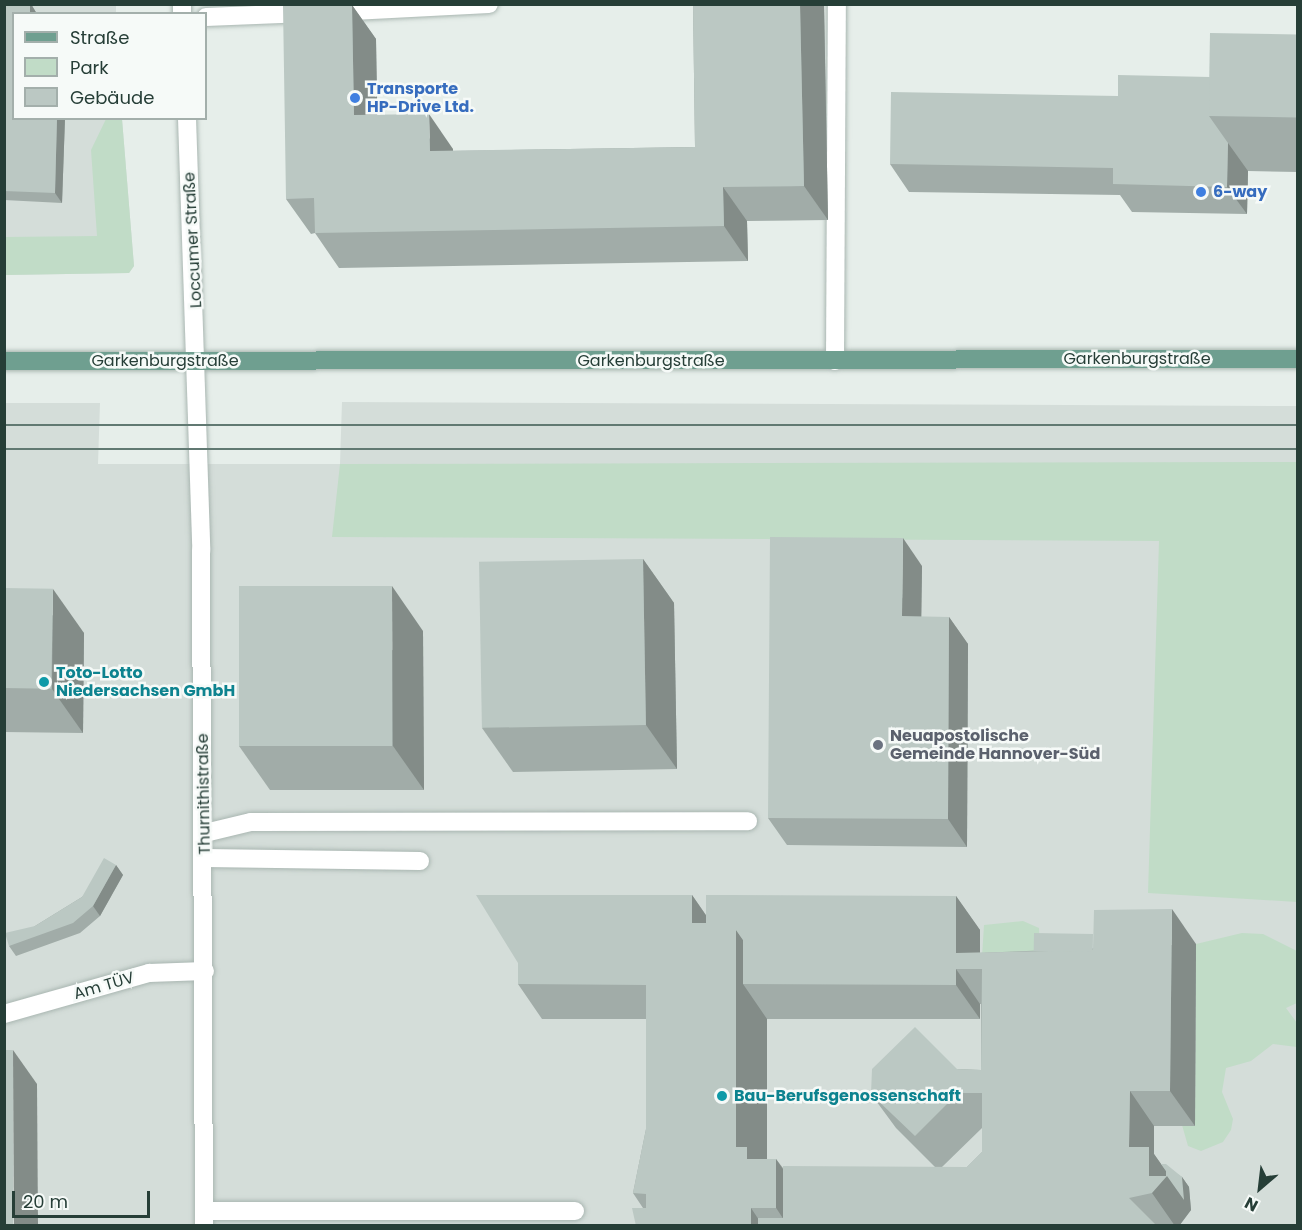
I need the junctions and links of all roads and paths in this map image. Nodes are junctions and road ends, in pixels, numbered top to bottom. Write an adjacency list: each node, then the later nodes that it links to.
1 (489, 4): 3 (street)
2 (837, 4): 7 (street)
3 (207, 17)
4 (187, 120): 8 (street, Loccumer Straße)
5 (1298, 359): 7 (main road, Garkenburgstraße)
6 (4, 361): 8 (main road, Garkenburgstraße)
7 (835, 361): 8 (main road, Garkenburgstraße)
8 (198, 362): 10 (street, Thurnithistraße)
9 (748, 821): 10 (street)
10 (205, 833): 11 (street, Thurnithistraße)
11 (205, 858): 12 (street); 13 (street, Thurnithistraße)
12 (420, 861)
13 (205, 971): 14 (street, Am TÜV); 16 (street, Thurnithistraße)
14 (4, 1014)
15 (575, 1211): 16 (street)
16 (204, 1218)

